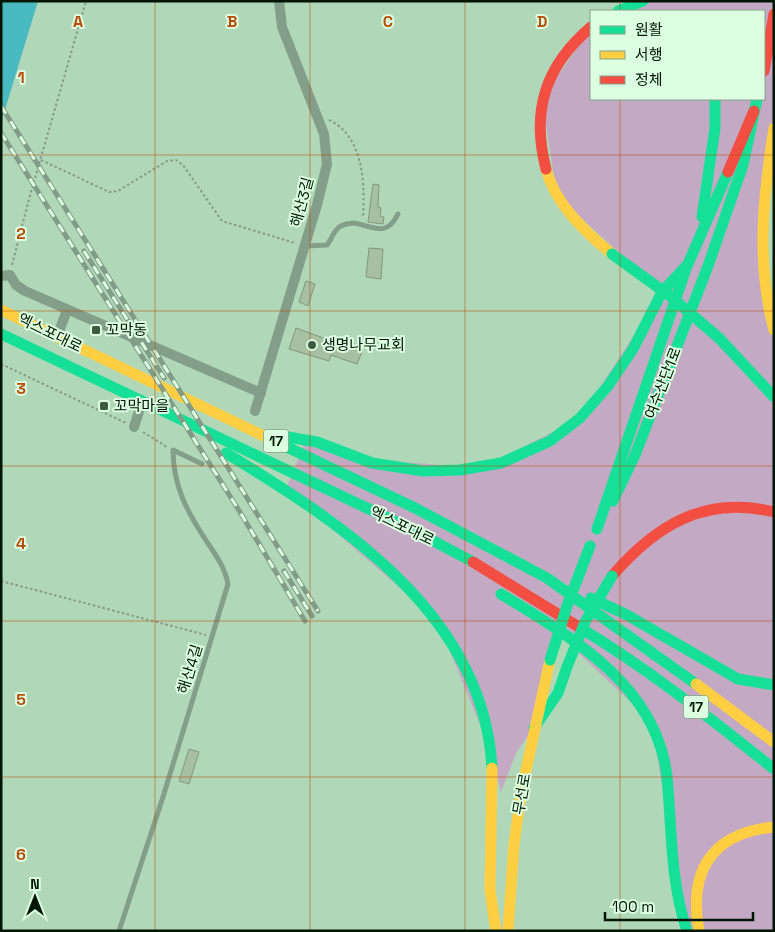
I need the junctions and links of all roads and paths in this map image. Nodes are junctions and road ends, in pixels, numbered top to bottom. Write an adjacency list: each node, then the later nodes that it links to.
1 (86, 1): 15 (path)
2 (279, 1): 12 (street, 해산3길)
3 (643, 1): 4 (main road)
4 (620, 10)
5 (774, 14): 8 (main road)
6 (590, 28): 14 (main road)
7 (590, 42): 14 (main road)
8 (765, 65)
9 (715, 100): 18 (main road)
10 (757, 100): 11 (main road, 여수산단1로)
11 (754, 111): 18 (main road); 38 (main road, 여수산단1로)
12 (316, 114): 17 (path); 19 (street, 해산3길)
13 (774, 128): 24 (main road)
14 (541, 130): 29 (main road, bridge)
15 (41, 160): 19 (path); 21 (path)
16 (398, 214): 17 (lane)
17 (362, 226): 19 (lane)
18 (701, 230): 20 (main road)
19 (305, 246): 28 (street, 해산3길)
20 (688, 264): 33 (main road); 38 (main road)
21 (6, 276): 23 (street)
22 (1, 310): 26 (main road, 엑스포대로 / 17)
23 (67, 310): 26 (street); 28 (street)
24 (774, 330)
25 (1, 334): 30 (main road, 엑스포대로 / 17)
26 (57, 336): 33 (main road, 엑스포대로 / 17)
27 (1, 364): 32 (path)
28 (261, 394): 31 (street, 해산3길)
29 (774, 397)
30 (142, 402): 32 (street); 37 (main road, 엑스포대로 / 17); 51 (main road)
31 (255, 411)
32 (134, 427): 34 (path)
33 (256, 432): 40 (main road, 엑스포대로 / 17)
34 (173, 450): 35 (lane); 43 (lane, 해산4길)
35 (202, 464)
36 (774, 512): 46 (main road, bridge)
37 (411, 529): 39 (main road); 48 (main road, 엑스포대로 / 17)
38 (597, 529): 44 (main road, 여수산단1로, bridge)
39 (463, 570)
40 (547, 578): 45 (main road); 47 (main road, 엑스포대로 / 17)
41 (1, 581): 43 (path)
42 (494, 589): 53 (main road)
43 (213, 636): 50 (lane, 해산4길)
44 (550, 660): 46 (main road, 무선로)
45 (774, 685)
46 (534, 728): 52 (main road, 무선로)
47 (774, 742)
48 (774, 769)
49 (774, 827): 54 (main road)
50 (119, 931)
51 (496, 931)
52 (508, 931)
53 (687, 931)
54 (699, 931)

